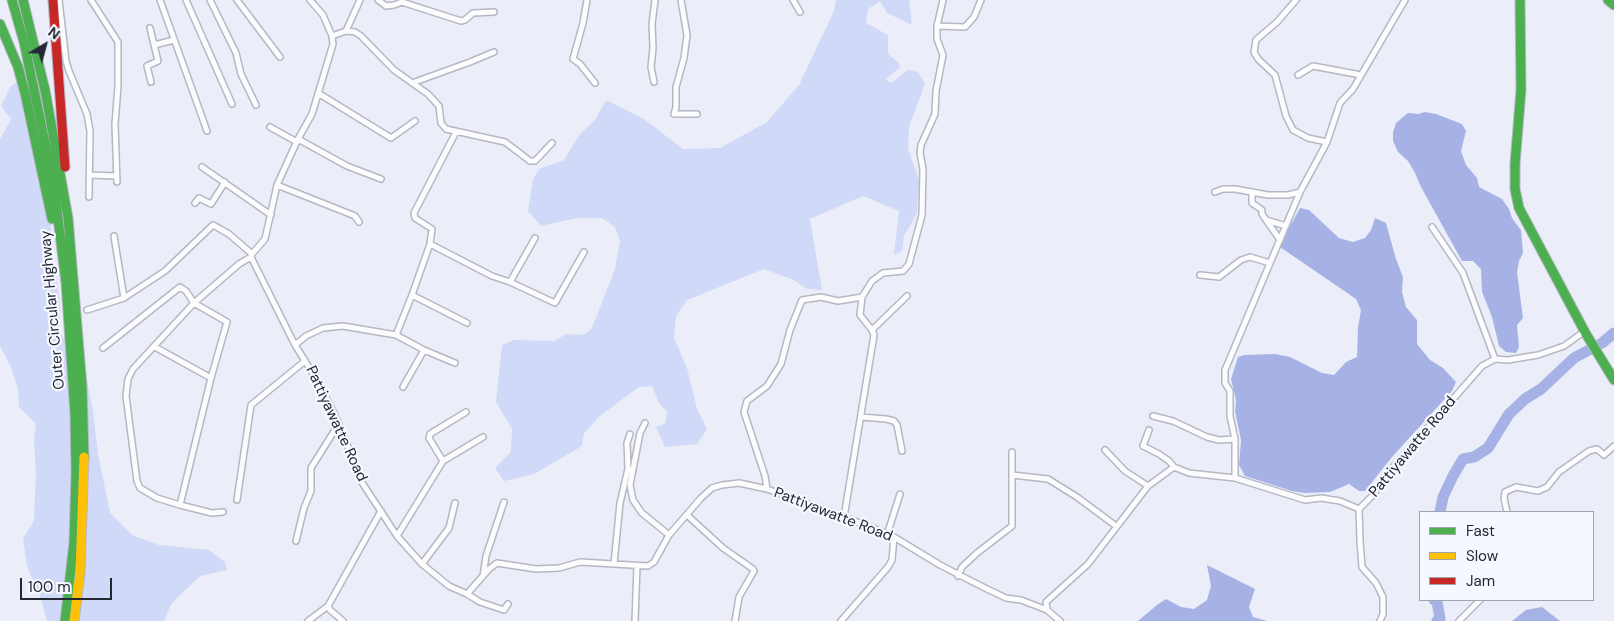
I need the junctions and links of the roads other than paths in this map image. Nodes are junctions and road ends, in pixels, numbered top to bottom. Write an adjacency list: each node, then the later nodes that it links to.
1 (12, 0): 79 (main road, Outer Circular Highway)
2 (23, 0): 65 (main road, Outer Circular Highway)
3 (53, 0): 65 (main road)
4 (60, 0): 53 (street)
5 (91, 0): 54 (street)
6 (160, 0): 31 (street)
7 (186, 0): 42 (street)
8 (210, 0): 43 (street)
9 (237, 0): 34 (street)
10 (310, 0): 30 (street)
11 (360, 0): 29 (street)
12 (378, 0): 24 (street)
13 (587, 0): 40 (street)
14 (655, 0): 38 (street)
15 (681, 0): 44 (street)
16 (793, 0): 25 (street)
17 (943, 0): 27 (street)
18 (981, 0): 27 (street)
19 (1296, 0): 50 (street)
20 (1406, 0): 36 (street)
21 (1520, 0): 89 (main road)
22 (1608, 0): 23 (main road)
23 (1614, 4)
24 (494, 12)
25 (800, 12)
26 (0, 24): 79 (main road)
27 (936, 26): 82 (street)
28 (150, 28): 32 (street)
29 (346, 31): 30 (street); 39 (street)
30 (332, 36): 41 (street)
31 (174, 40): 32 (street); 47 (street)
32 (154, 45): 37 (street)
33 (494, 52): 39 (street)
34 (280, 57)
35 (1298, 74): 36 (street)
36 (1361, 74): 50 (street)
37 (151, 82)
38 (654, 82)
39 (412, 83): 48 (street)
40 (596, 83)
41 (318, 93): 45 (street); 49 (street)
42 (232, 104)
43 (256, 105)
44 (697, 114)
45 (415, 121)
46 (270, 127): 49 (street)
47 (207, 131)
48 (456, 132): 51 (street); 73 (street)
49 (298, 140): 55 (street); 58 (street)
50 (1327, 142): 61 (street)
51 (552, 143)
52 (202, 167): 57 (street)
53 (90, 175): 54 (street); 62 (street)
54 (116, 176): 56 (street)
55 (380, 179)
56 (117, 182)
57 (225, 182): 63 (street); 64 (street)
58 (277, 185): 64 (street); 67 (street)
59 (1215, 192): 60 (street)
60 (1252, 192): 61 (street); 66 (street)
61 (1300, 192): 68 (street)
62 (89, 197)
63 (196, 203)
64 (271, 215): 75 (street)
65 (68, 218): 88 (main road, Outer Circular Highway)
66 (1266, 220): 68 (street); 72 (street)
67 (359, 222)
68 (1286, 226): 72 (street)
69 (1432, 227): 95 (street)
70 (114, 236): 83 (street)
71 (535, 238): 78 (street)
72 (1280, 240): 76 (street)
73 (430, 244): 78 (street); 80 (street)
74 (584, 252): 78 (street)
75 (251, 255): 83 (street); 84 (street); 91 (street, Pattiyawatte Road)
76 (1270, 263): 77 (street); 109 (street)
77 (1200, 276)
78 (510, 282)
79 (66, 283): 88 (main road, Outer Circular Highway)
80 (412, 295): 86 (street); 90 (street)
81 (907, 296): 87 (street)
82 (862, 297): 87 (street); 119 (street)
83 (124, 298): 85 (street)
84 (194, 303): 92 (street); 93 (street); 98 (street)
85 (87, 310)
86 (467, 323)
87 (872, 330): 103 (street)
88 (74, 332): 147 (main road, Outer Circular Highway); 148 (main road, Outer Circular Highway)
89 (1586, 332): 95 (street); 99 (main road)
90 (396, 335): 91 (street); 94 (street)
91 (295, 345): 96 (street, Pattiyawatte Road)
92 (155, 347): 98 (street); 124 (street)
93 (102, 348)
94 (424, 350): 97 (street); 100 (street)
95 (1495, 359): 125 (street, Pattiyawatte Road)
96 (306, 360): 105 (street, Pattiyawatte Road); 121 (street)
97 (455, 363)
98 (211, 378): 124 (street)
99 (1614, 380)
100 (403, 387)
101 (466, 412): 114 (street)
102 (1153, 416): 109 (street)
103 (861, 417): 112 (street); 130 (street)
104 (645, 423): 132 (street)
105 (338, 425): 126 (street, Pattiyawatte Road); 136 (street)
106 (1149, 430): 115 (street)
107 (630, 434): 138 (street)
108 (483, 437): 114 (street)
109 (1235, 439): 117 (street)
110 (1614, 446): 127 (street)
111 (1105, 450): 118 (street)
112 (902, 451)
113 (1012, 452): 116 (street)
114 (443, 461): 134 (street)
115 (1174, 467): 117 (street, Pattiyawatte Road); 118 (street)
116 (1012, 475): 131 (street); 141 (street)
117 (1235, 478): 125 (street, Pattiyawatte Road)
118 (1148, 486): 131 (street)
119 (767, 489): 129 (street, Pattiyawatte Road); 130 (street, Pattiyawatte Road)
120 (900, 494): 133 (street)
121 (237, 500)
122 (504, 502): 140 (street)
123 (455, 503): 137 (street)
124 (180, 505): 128 (street)
125 (1359, 509): 155 (street)
126 (381, 510): 134 (street, Pattiyawatte Road); 145 (street)
127 (1507, 511)
128 (223, 512)
129 (687, 515): 132 (street, Pattiyawatte Road); 152 (street)
130 (844, 517): 133 (street, Pattiyawatte Road)
131 (1116, 526): 146 (street)
132 (669, 535): 139 (street, Pattiyawatte Road)
133 (887, 535): 135 (street, Pattiyawatte Road)
134 (398, 536): 137 (street, Pattiyawatte Road)
135 (894, 537): 141 (street, Pattiyawatte Road); 153 (street)
136 (296, 541)
137 (422, 564): 142 (street, Pattiyawatte Road)
138 (614, 564): 139 (street); 140 (street)
139 (637, 566): 151 (street)
140 (483, 576): 142 (street)
141 (958, 576): 146 (street, Pattiyawatte Road)
142 (467, 594): 144 (street, Pattiyawatte Road)
143 (1479, 601): 156 (street)
144 (508, 604)
145 (328, 606): 149 (street); 150 (street)
146 (1047, 610): 154 (street, Pattiyawatte Road)
147 (65, 621)
148 (74, 621)
149 (308, 621)
150 (343, 621)
151 (635, 621)
152 (735, 621)
153 (841, 621)
154 (1060, 621)
155 (1380, 621)
156 (1459, 621)

